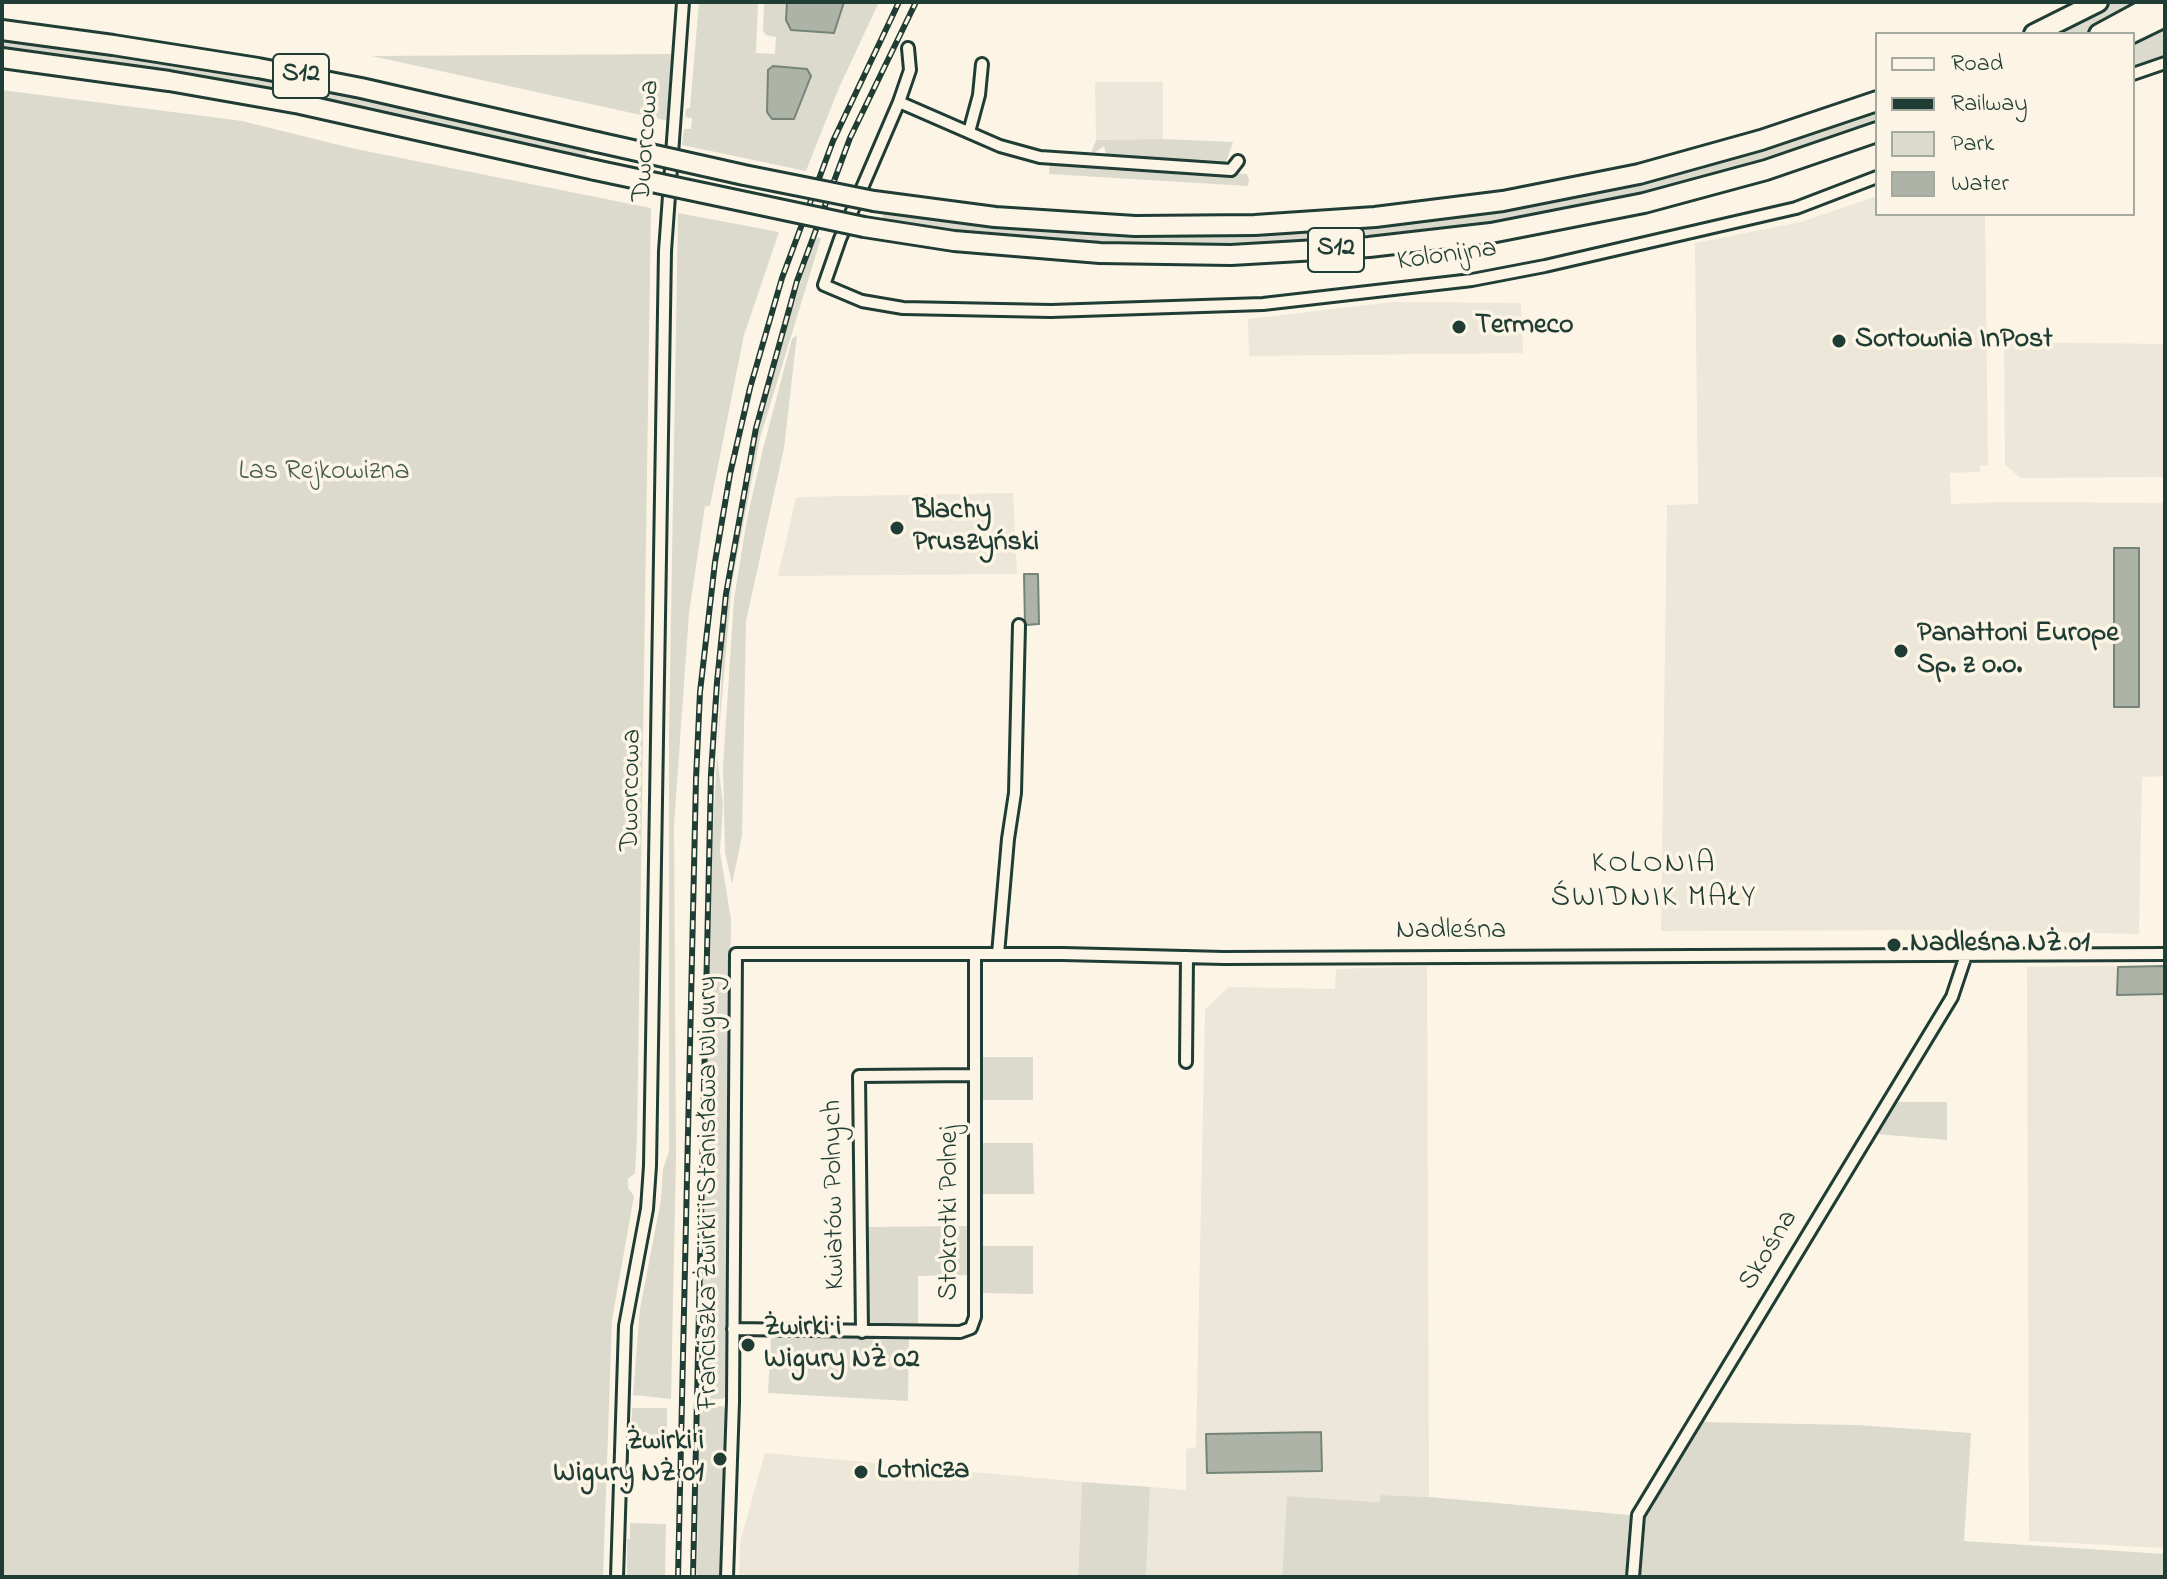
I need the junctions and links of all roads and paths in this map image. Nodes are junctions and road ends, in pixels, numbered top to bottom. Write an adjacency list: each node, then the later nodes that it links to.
1 (683, 2): 33 (street, Dworcowa)
2 (2087, 2): 6 (highway)
3 (2098, 2): 6 (highway)
4 (2158, 2): 9 (highway)
5 (2165, 17): 10 (highway)
6 (2062, 20): 8 (highway)
7 (2, 30): 17 (highway, S12, bridge)
8 (2038, 32)
9 (2103, 32)
10 (2134, 32)
11 (908, 48): 16 (street)
12 (2, 58): 19 (highway, S12, bridge)
13 (2165, 63): 15 (street)
14 (982, 64): 18 (street)
15 (2135, 73)
16 (899, 102): 18 (street); 21 (street, Kolonijna)
17 (1875, 102)
18 (969, 132): 20 (street)
19 (1875, 133)
20 (1238, 161)
21 (1875, 178)
22 (1019, 625): 25 (street)
23 (736, 954): 24 (street, Nadleśna); 31 (street, Franciszka Żwirki i Stanisława Wigury)
24 (975, 954): 25 (street, Nadleśna); 30 (street, Stokrotki Polnej)
25 (998, 954): 28 (street, Nadleśna)
26 (2165, 954): 27 (street, Nadleśna)
27 (1966, 955): 28 (street, Nadleśna); 35 (street, Skośna)
28 (1187, 957): 29 (street)
29 (1186, 1062)
30 (974, 1075): 32 (street, Stokrotki Polnej); 32 (street, Kwiatów Polnych)
31 (733, 1329): 32 (street, Stokrotki Polnej); 34 (street, Franciszka Żwirki i Stanisława Wigury)
32 (862, 1332)
33 (617, 1577)
34 (727, 1577)
35 (1633, 1577)

